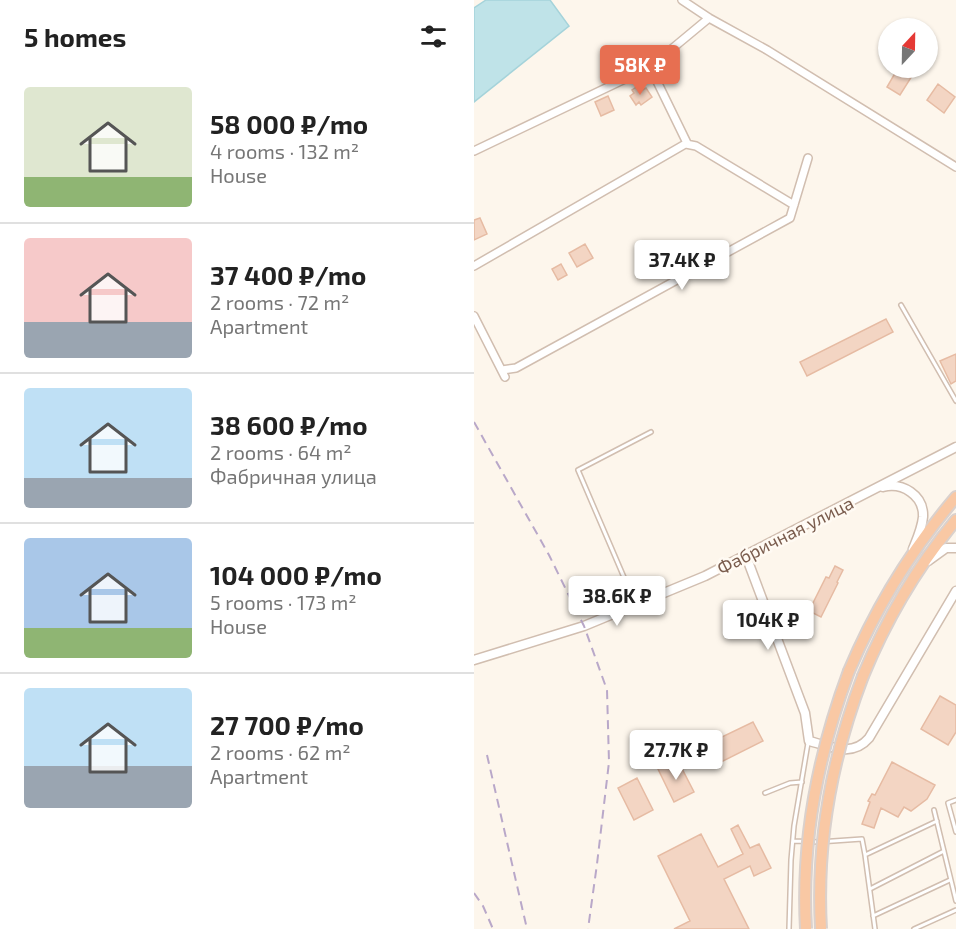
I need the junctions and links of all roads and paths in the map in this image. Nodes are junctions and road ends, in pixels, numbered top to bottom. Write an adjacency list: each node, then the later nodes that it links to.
1 (682, 0): 2 (street)
2 (709, 18): 3 (street); 7 (street)
3 (650, 67): 4 (street); 5 (street)
4 (686, 144): 8 (street); 9 (street)
5 (474, 151)
6 (808, 158): 8 (street)
7 (956, 166)
8 (794, 205): 11 (street)
9 (474, 266)
10 (901, 305): 12 (lane)
11 (474, 316)
12 (956, 401)
13 (651, 432): 23 (lane)
14 (956, 447): 15 (street, Фабричная улица)
15 (874, 489): 19 (street); 20 (street, Фабричная улица)
16 (956, 497): 19 (highway)
17 (956, 520): 21 (highway)
18 (956, 548): 21 (street)
19 (911, 555): 41 (highway, bridge)
20 (746, 556): 23 (street, Фабричная улица); 25 (street)
21 (919, 570): 42 (highway, bridge)
22 (956, 591): 25 (street)
23 (636, 605): 24 (street, Фабричная улица)
24 (474, 660)
25 (808, 741): 26 (lane)
26 (802, 782): 27 (lane); 32 (lane)
27 (765, 793)
28 (956, 800): 31 (lane)
29 (934, 810): 30 (lane)
30 (937, 821): 33 (lane); 34 (lane)
31 (956, 832)
32 (793, 841): 34 (lane); 40 (lane)
33 (944, 851): 35 (lane); 36 (lane)
34 (865, 855): 36 (lane)
35 (951, 880): 37 (lane); 39 (lane)
36 (870, 889): 39 (lane)
37 (956, 901)
38 (956, 910): 44 (lane)
39 (873, 916): 43 (lane)
40 (789, 929)
41 (806, 929)
42 (821, 929)
43 (875, 929)
44 (914, 929)

